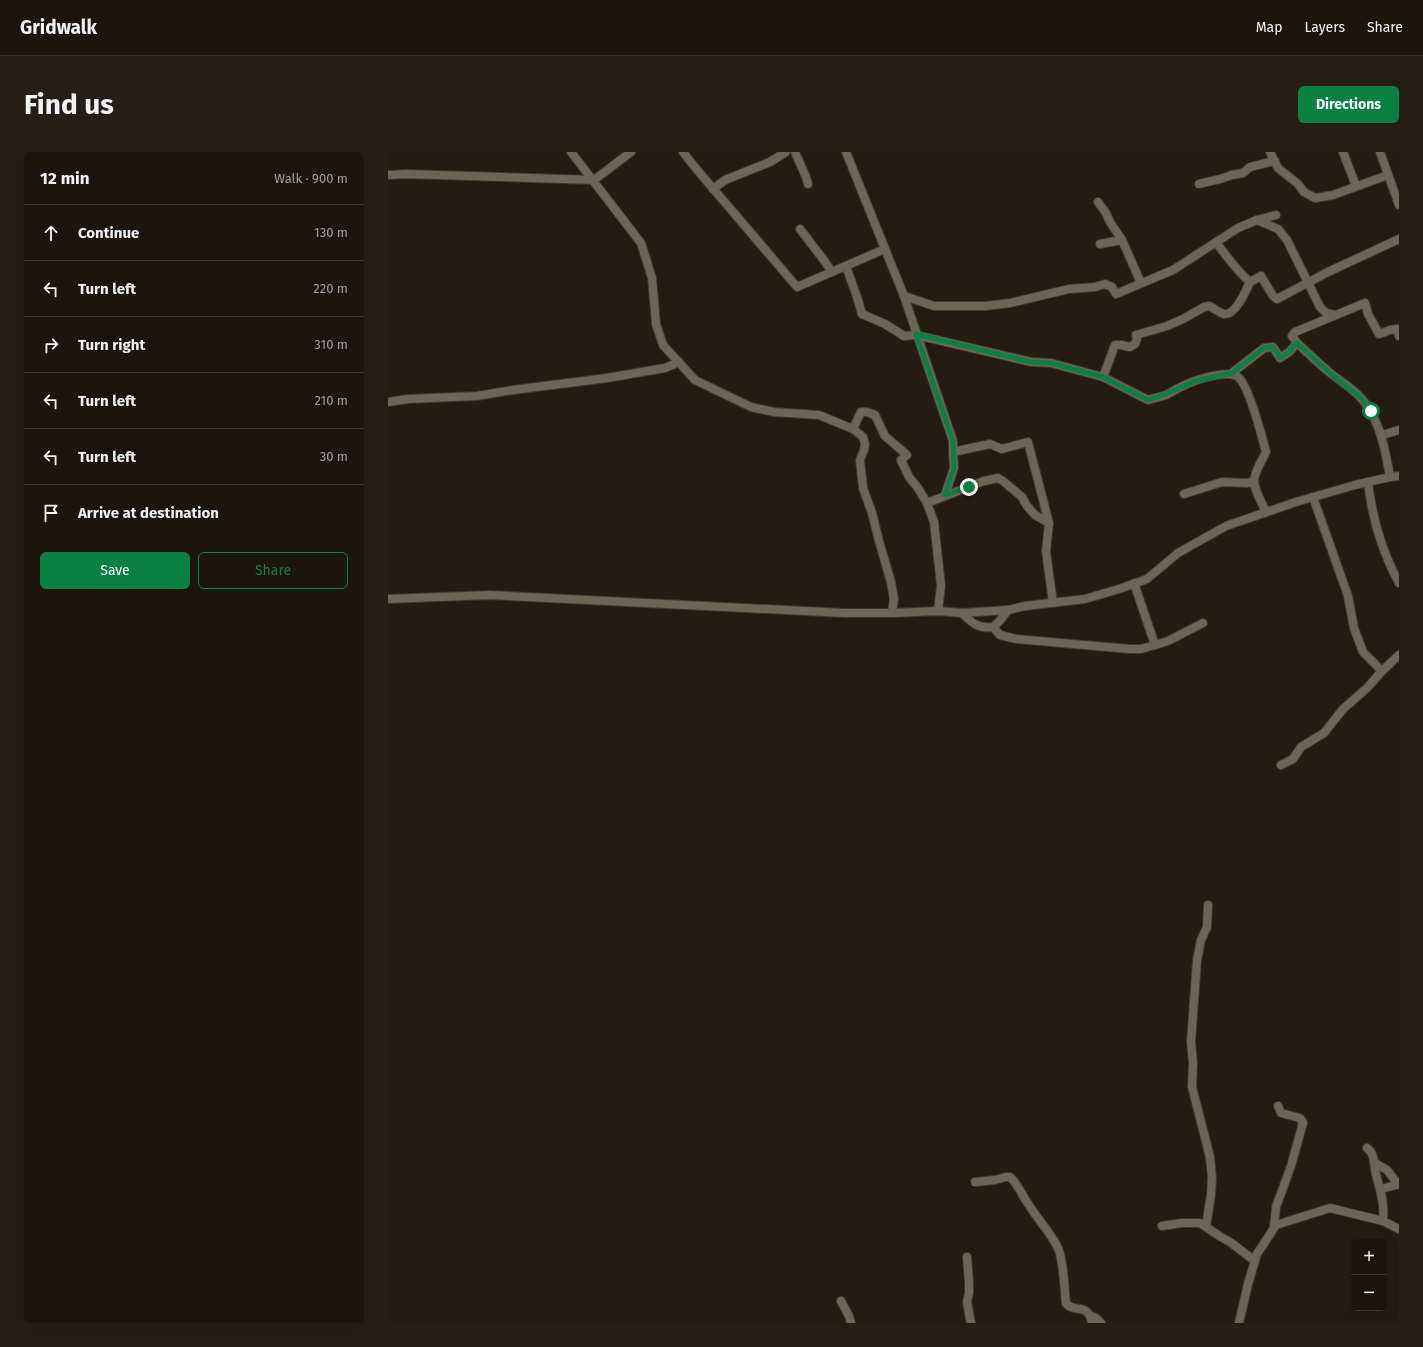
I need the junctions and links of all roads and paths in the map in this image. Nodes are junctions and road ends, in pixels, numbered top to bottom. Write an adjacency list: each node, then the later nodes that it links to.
1 (571, 152): 13 (street)
2 (631, 152): 13 (street)
3 (683, 152): 17 (street)
4 (786, 152): 17 (street)
5 (795, 152): 14 (street)
6 (846, 152): 27 (street)
7 (1270, 152): 10 (street)
8 (1343, 152): 16 (street)
9 (1380, 152): 12 (street)
10 (1275, 161): 15 (street); 16 (street)
11 (388, 175): 13 (street)
12 (1388, 175): 16 (street); 19 (street)
13 (594, 180): 38 (street)
14 (808, 184)
15 (1199, 184)
16 (1356, 186)
17 (713, 189): 29 (street)
18 (1098, 202): 23 (street)
19 (1399, 202)
20 (1276, 215): 21 (street)
21 (1257, 220): 25 (street); 32 (street)
22 (800, 229): 29 (street)
23 (1122, 240): 26 (street); 31 (street)
24 (1399, 240): 32 (street)
25 (1216, 242): 30 (street); 31 (street)
26 (1100, 244)
27 (885, 249): 28 (street); 33 (street)
28 (846, 266): 29 (street); 35 (street)
29 (832, 272)
30 (1250, 282): 32 (street); 40 (street)
31 (1141, 283): 33 (street)
32 (1307, 283): 34 (street)
33 (904, 296): 35 (street)
34 (1334, 315): 36 (street); 37 (street)
35 (916, 334): 40 (street); 45 (street)
36 (1399, 336)
37 (1297, 343): 39 (street); 44 (street)
38 (679, 362): 41 (street); 42 (street)
39 (1232, 373): 40 (street); 48 (street)
40 (1103, 377)
41 (388, 402)
42 (853, 429): 53 (street); 62 (street)
43 (1399, 430): 44 (street)
44 (1382, 435): 47 (street)
45 (953, 452): 51 (street); 55 (street)
46 (1399, 476): 47 (street)
47 (1390, 477): 49 (street)
48 (1254, 482): 50 (street); 54 (street)
49 (1368, 482): 52 (street); 57 (street)
50 (1184, 494)
51 (945, 495): 53 (street); 55 (street)
52 (1313, 497): 54 (street); 68 (street)
53 (927, 503): 61 (street)
54 (1266, 512): 56 (street)
55 (1049, 523): 59 (street)
56 (1134, 583): 59 (street); 66 (street)
57 (1399, 583)
58 (388, 599): 62 (street)
59 (1053, 603): 60 (street)
60 (1008, 610): 63 (street); 65 (street)
61 (938, 611): 62 (street); 63 (street)
62 (892, 613)
63 (962, 613): 65 (street)
64 (1203, 623): 66 (street)
65 (993, 627): 66 (street)
66 (1155, 645)
67 (1399, 655): 68 (street)
68 (1382, 671): 69 (street)
69 (1281, 765)
70 (1208, 905): 79 (street)
71 (1278, 1106): 80 (street)
72 (1367, 1148): 73 (street)
73 (1375, 1163): 75 (street); 76 (street)
74 (975, 1182): 85 (street)
75 (1399, 1184): 76 (street)
76 (1381, 1189): 77 (street)
77 (1383, 1221): 80 (street); 81 (street)
78 (1162, 1226): 79 (street)
79 (1206, 1226): 83 (street)
80 (1274, 1227): 83 (street)
81 (1399, 1229)
82 (967, 1257): 87 (street)
83 (1255, 1261): 89 (street)
84 (841, 1301): 86 (street)
85 (1091, 1319): 88 (street)
86 (851, 1323)
87 (971, 1323)
88 (1101, 1323)
89 (1239, 1323)

